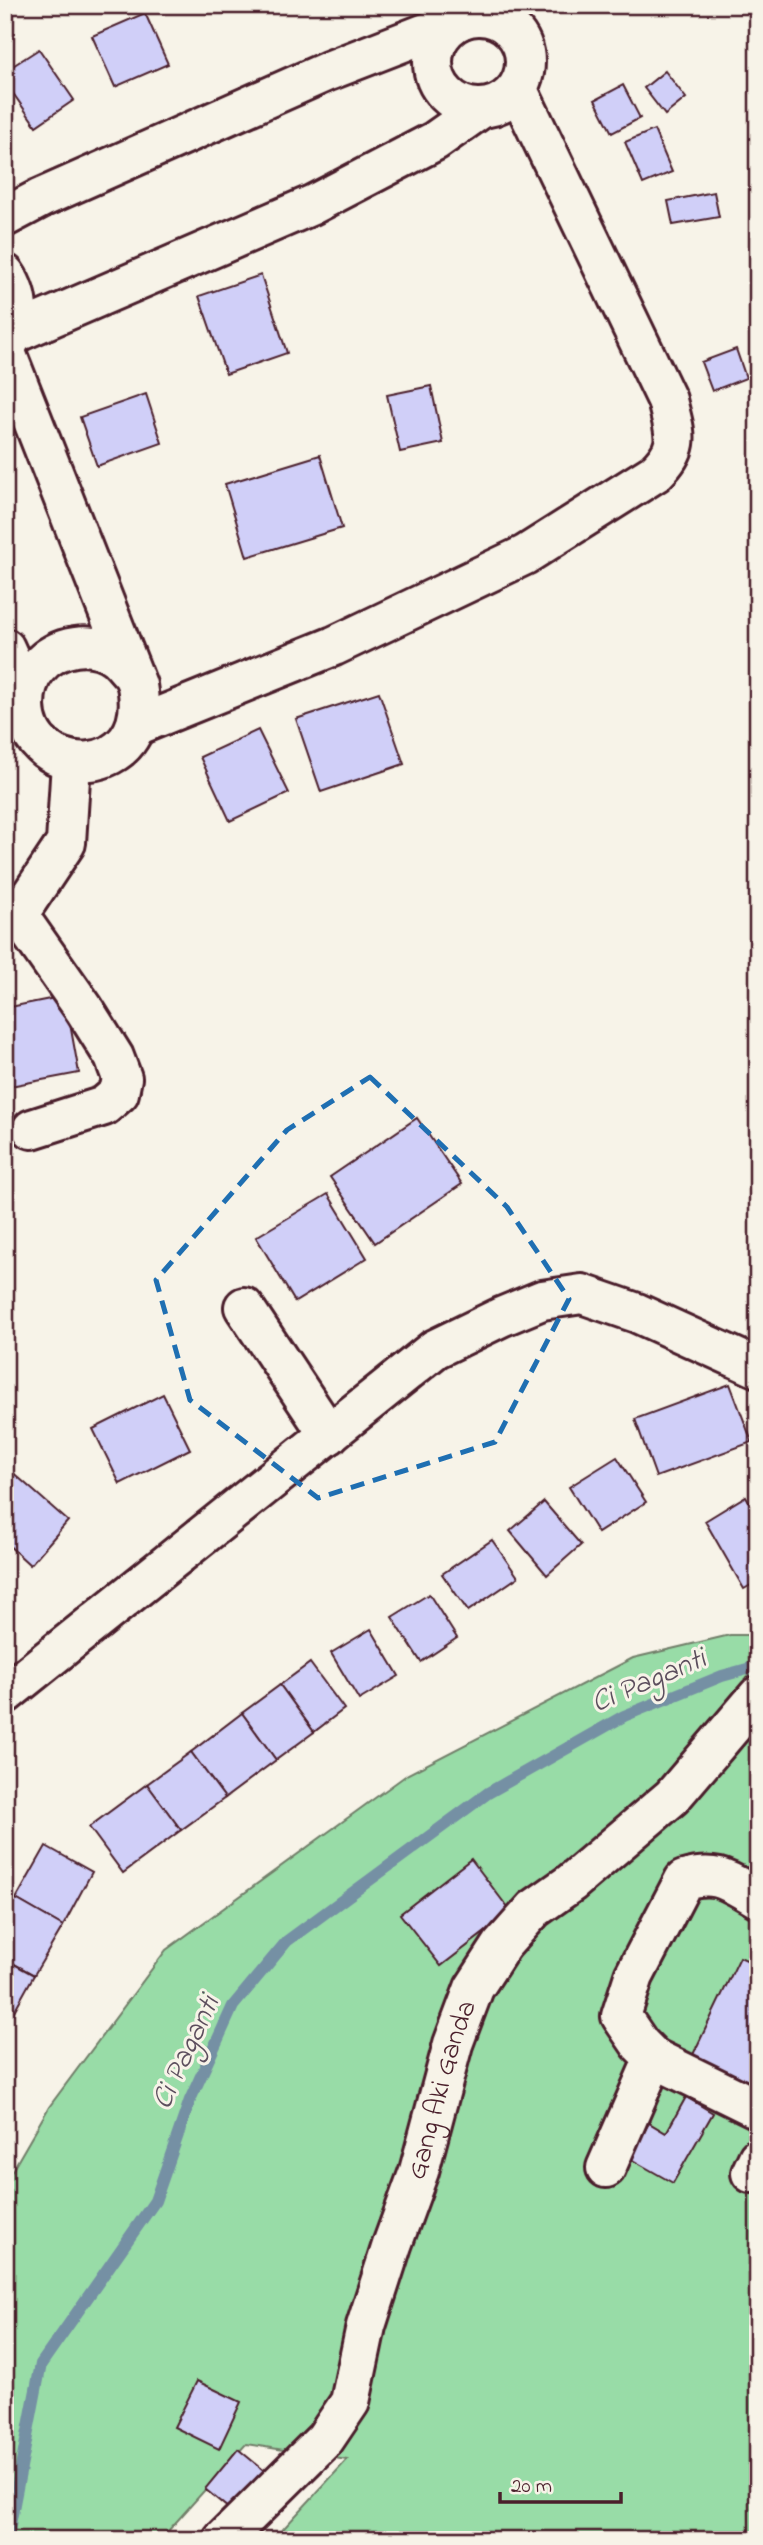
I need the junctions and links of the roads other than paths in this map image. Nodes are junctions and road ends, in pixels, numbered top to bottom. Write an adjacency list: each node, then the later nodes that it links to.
1 (483, 14): 2 (street); 3 (street); 4 (street)
2 (518, 90): 3 (street); 10 (street)
3 (479, 110): 6 (street)
4 (5, 217)
5 (5, 274): 6 (street)
6 (9, 344): 8 (street)
7 (5, 648): 9 (street)
8 (131, 673): 9 (street); 10 (street)
9 (25, 692): 11 (street)
10 (136, 726): 11 (street)
11 (71, 761): 12 (street)
12 (12, 918): 13 (street)
13 (33, 1129)
14 (244, 1307): 16 (street)
15 (758, 1368): 16 (street)
16 (330, 1435): 17 (street)
17 (5, 1694)
18 (758, 1696): 23 (street, Gang Aki Ganda)
19 (758, 1898): 20 (street)
20 (654, 2057): 21 (street); 22 (street)
21 (758, 2109)
22 (606, 2168)
23 (223, 2540)

